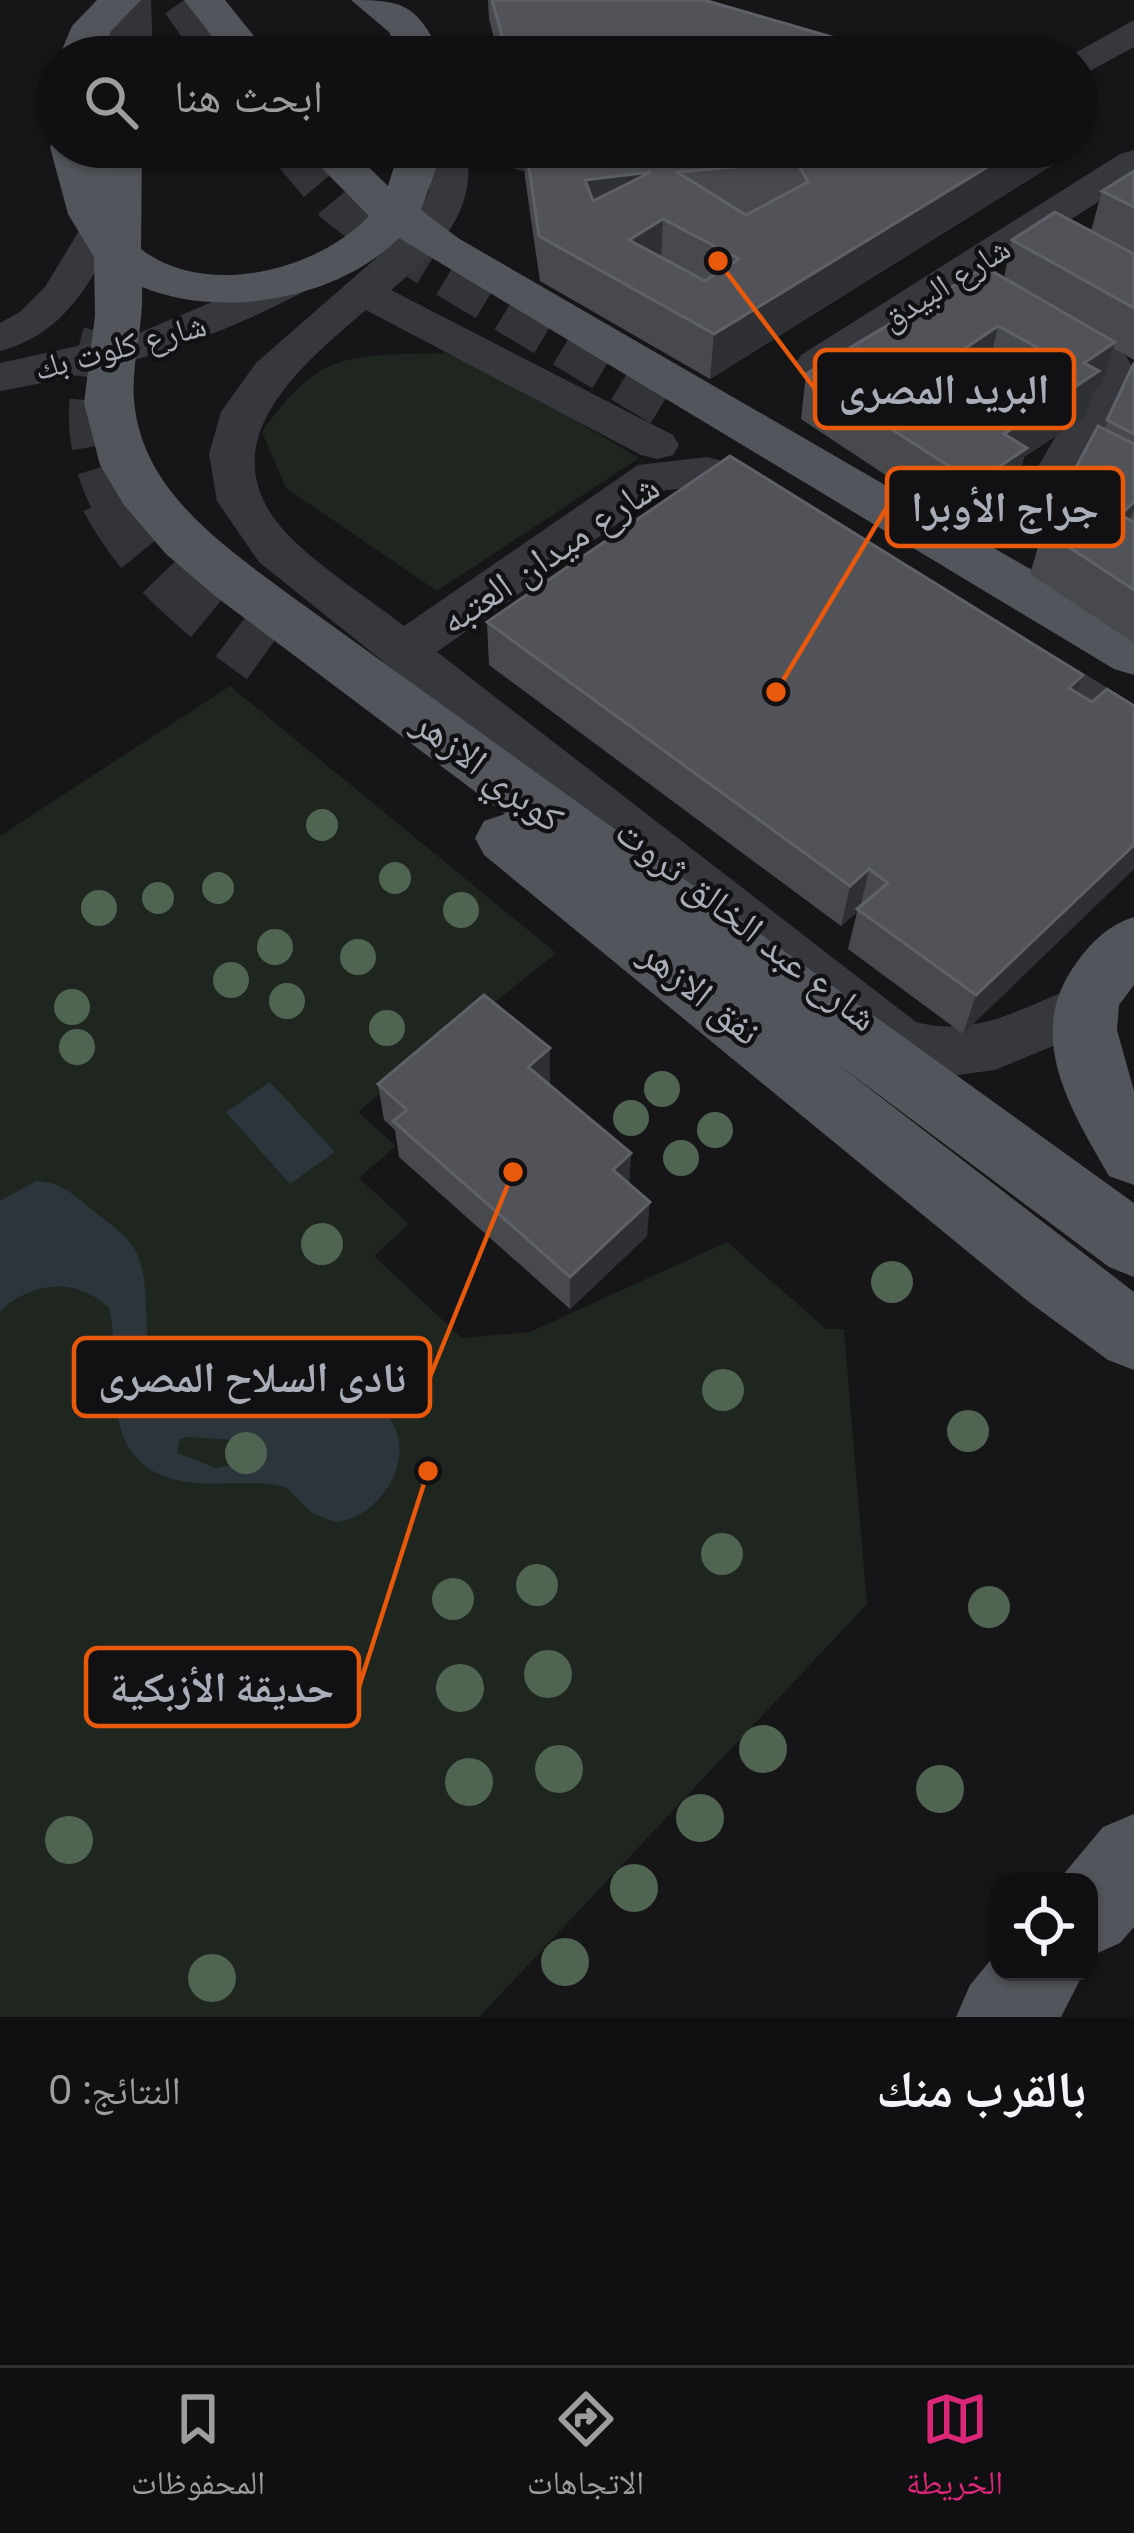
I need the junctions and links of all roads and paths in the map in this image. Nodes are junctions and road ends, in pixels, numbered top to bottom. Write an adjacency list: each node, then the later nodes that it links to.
1 (204, 0): 5 (main road)
2 (371, 0): 3 (main road)
3 (414, 28)
4 (1134, 31): 6 (street)
5 (233, 36)
6 (1098, 54)
7 (1098, 151): 8 (street)
8 (1134, 158): 14 (street, شارع البيدق)
9 (77, 168): 15 (main road)
10 (119, 168): 27 (main road, كوبري الازهر)
11 (344, 168): 23 (main road)
12 (416, 168): 17 (main road)
13 (450, 168): 19 (street, شارع عبد الخالق ثروت)
14 (1039, 223): 16 (street); 18 (street, شارع البيدق)
15 (99, 229): 17 (main road); 20 (street, شارع كلوت بك)
16 (1077, 242)
17 (302, 276): 22 (street, شارع كلوت بك)
18 (954, 277): 21 (street, شارع البيدق); 24 (street)
19 (364, 292): 23 (street); 28 (street, شارع عبد الخالق ثروت)
20 (0, 338)
21 (816, 364)
22 (0, 376)
23 (680, 421): 29 (main road); 30 (main road)
24 (1047, 491)
25 (818, 533): 28 (street, شارع ميدان العتبه)
26 (976, 631): 31 (street)
27 (282, 642): 35 (main road, كوبري الازهر); 36 (main road, نفق الازهر)
28 (403, 651): 33 (street, شارع عبد الخالق ثروت)
29 (1134, 655)
30 (1134, 687)
31 (1134, 728)
32 (1134, 943): 33 (main road)
33 (1084, 1008): 34 (main road)
34 (1134, 1154)
35 (1134, 1244)
36 (1134, 1335)
37 (1134, 1858): 38 (main road)
38 (1098, 1901)
39 (1032, 1981): 40 (main road)
40 (1002, 2017)

